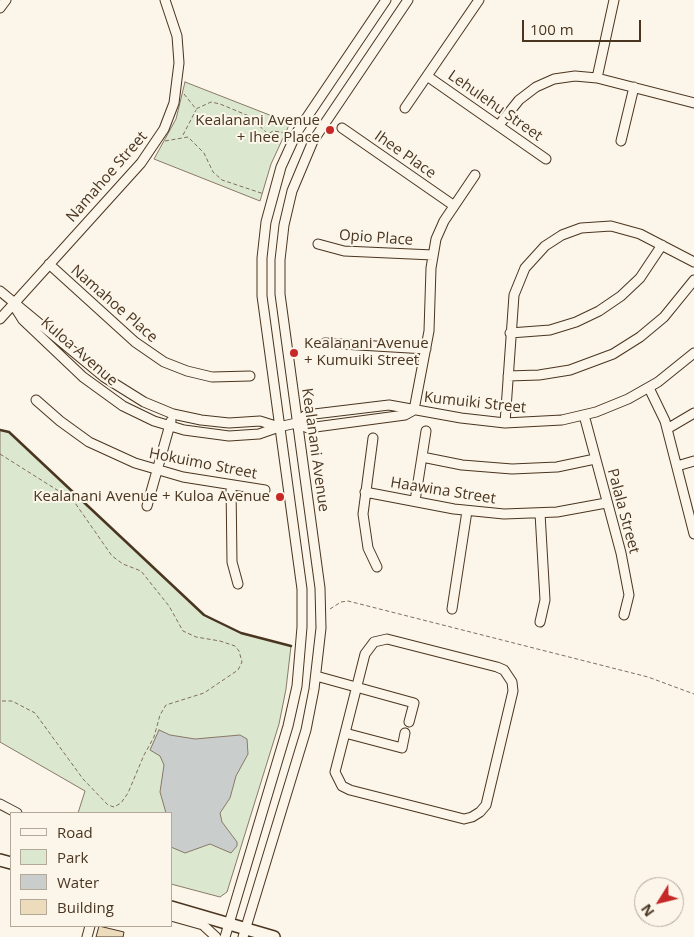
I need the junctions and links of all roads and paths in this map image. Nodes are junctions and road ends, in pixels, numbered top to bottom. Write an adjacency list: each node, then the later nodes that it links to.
1 (6, 0): 7 (street)
2 (165, 0): 11 (street, Namahoe Street)
3 (386, 0): 18 (street)
4 (408, 0): 47 (street, Kealanani Avenue)
5 (478, 0): 8 (street)
6 (614, 0): 9 (street)
7 (0, 8)
8 (427, 76): 13 (street); 15 (street, Lehulehu Street)
9 (597, 78): 10 (street); 15 (street)
10 (634, 87): 12 (street); 20 (street)
11 (177, 90): 14 (path); 19 (street, Namahoe Street)
12 (694, 103)
13 (405, 108)
14 (196, 109): 17 (path); 18 (path)
15 (499, 125): 21 (street, Lehulehu Street)
16 (342, 128): 24 (street, Ihee Place)
17 (183, 136): 19 (path); 23 (path)
18 (295, 136): 23 (street)
19 (157, 141): 29 (street, Namahoe Street)
20 (620, 141)
21 (546, 159)
22 (475, 175): 24 (street)
23 (272, 196): 49 (street)
24 (453, 205): 27 (street)
25 (318, 244): 27 (street, Opio Place)
26 (662, 245): 28 (street); 34 (street); 34 (street)
27 (433, 255): 36 (street)
28 (694, 262)
29 (49, 264): 32 (street, Namahoe Street); 38 (street, Namahoe Place)
30 (694, 280): 39 (street)
31 (0, 292): 32 (street, Kuloa Avenue)
32 (13, 304): 33 (street, Namahoe Street); 44 (street, Kuloa Avenue); 48 (street, Kuloa Avenue)
33 (0, 319)
34 (510, 333): 39 (street)
35 (325, 343): 36 (street)
36 (426, 349): 42 (street)
37 (694, 353): 40 (street, Kumuiki Street)
38 (250, 376)
39 (508, 376): 46 (street)
40 (649, 388): 45 (street, Kumuiki Street); 50 (street)
41 (36, 400): 58 (street, Hokuimo Street)
42 (414, 410): 46 (street, Kumuiki Street); 47 (street, Kumuiki Street); 47 (street, Kumuiki Street)
43 (694, 413): 50 (street)
44 (173, 414): 48 (street); 49 (street, Kuloa Avenue)
45 (584, 415): 46 (street, Kumuiki Street); 55 (street, Palala Street)
46 (505, 423)
47 (296, 424): 49 (street, Kuloa Avenue); 70 (street, Kealanani Avenue)
48 (169, 426): 49 (street, Kuloa Avenue); 58 (street)
49 (279, 427): 85 (street)
50 (667, 429): 57 (street)
51 (426, 431): 54 (street)
52 (373, 438): 61 (street)
53 (0, 454): 77 (path)
54 (422, 456): 55 (street); 62 (street)
55 (595, 459): 63 (street, Palala Street)
56 (694, 461): 57 (street)
57 (677, 466): 67 (street)
58 (157, 470): 59 (street, Hokuimo Street); 64 (street)
59 (231, 485): 60 (street, Hokuimo Street); 69 (street)
60 (266, 490)
61 (365, 492): 62 (street, Haawina Street); 68 (street)
62 (414, 501): 65 (street, Haawina Street)
63 (606, 502): 66 (street, Haawina Street); 72 (street, Palala Street)
64 (147, 506)
65 (467, 511): 66 (street, Haawina Street); 71 (street)
66 (540, 514): 73 (street)
67 (694, 534)
68 (377, 567)
69 (238, 584)
70 (321, 609): 74 (street, Kealanani Avenue); 76 (path)
71 (452, 609)
72 (624, 615)
73 (540, 622)
74 (316, 676): 75 (street); 86 (street, Kealanani Avenue)
75 (355, 687): 78 (street); 79 (street); 79 (street)
76 (694, 694)
77 (0, 701)
78 (408, 722)
79 (344, 733): 80 (street)
80 (405, 734)
81 (0, 804): 82 (street)
82 (15, 812)
83 (172, 907): 85 (main road)
84 (172, 916): 87 (street)
85 (228, 924): 86 (main road); 88 (street)
86 (244, 933): 89 (main road)
87 (216, 937)
88 (225, 937)
89 (274, 937)

